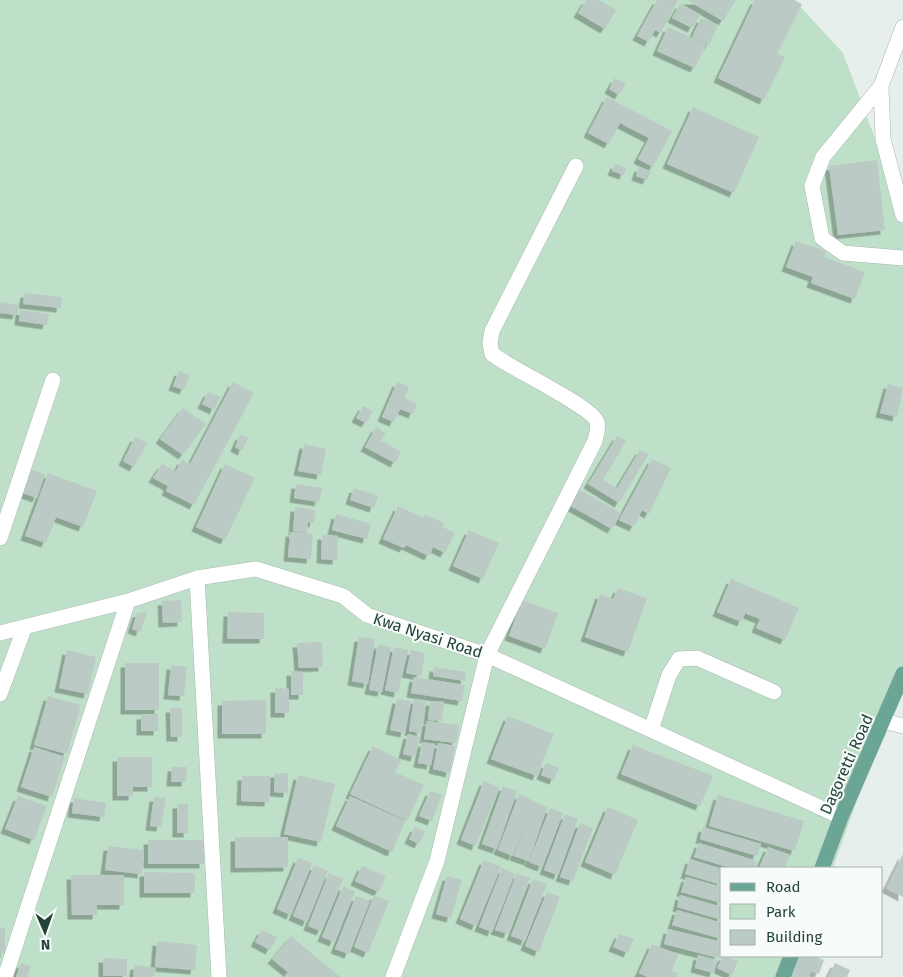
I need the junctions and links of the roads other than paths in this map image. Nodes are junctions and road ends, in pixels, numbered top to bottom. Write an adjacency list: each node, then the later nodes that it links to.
1 (903, 27): 2 (street)
2 (881, 86): 4 (street); 5 (street)
3 (576, 166): 12 (street)
4 (903, 215)
5 (903, 258)
6 (53, 380): 7 (street)
7 (0, 538)
8 (197, 578): 9 (street, Kwa Nyasi Road); 12 (street, Kwa Nyasi Road); 23 (street)
9 (128, 601): 10 (street, Kwa Nyasi Road); 22 (street)
10 (24, 628): 11 (street, Kwa Nyasi Road); 15 (street)
11 (0, 633)
12 (488, 655): 18 (street, Kwa Nyasi Road); 24 (street)
13 (903, 674): 16 (main road, Dagoretti Road)
14 (774, 692): 18 (street)
15 (0, 694)
16 (884, 721): 17 (street); 19 (main road, Dagoretti Road)
17 (903, 726)
18 (650, 730): 19 (street, Kwa Nyasi Road)
19 (841, 817): 20 (main road, Dagoretti Road)
20 (822, 867)
21 (791, 957): 25 (main road)
22 (5, 977)
23 (219, 977)
24 (393, 977)
25 (783, 977)

